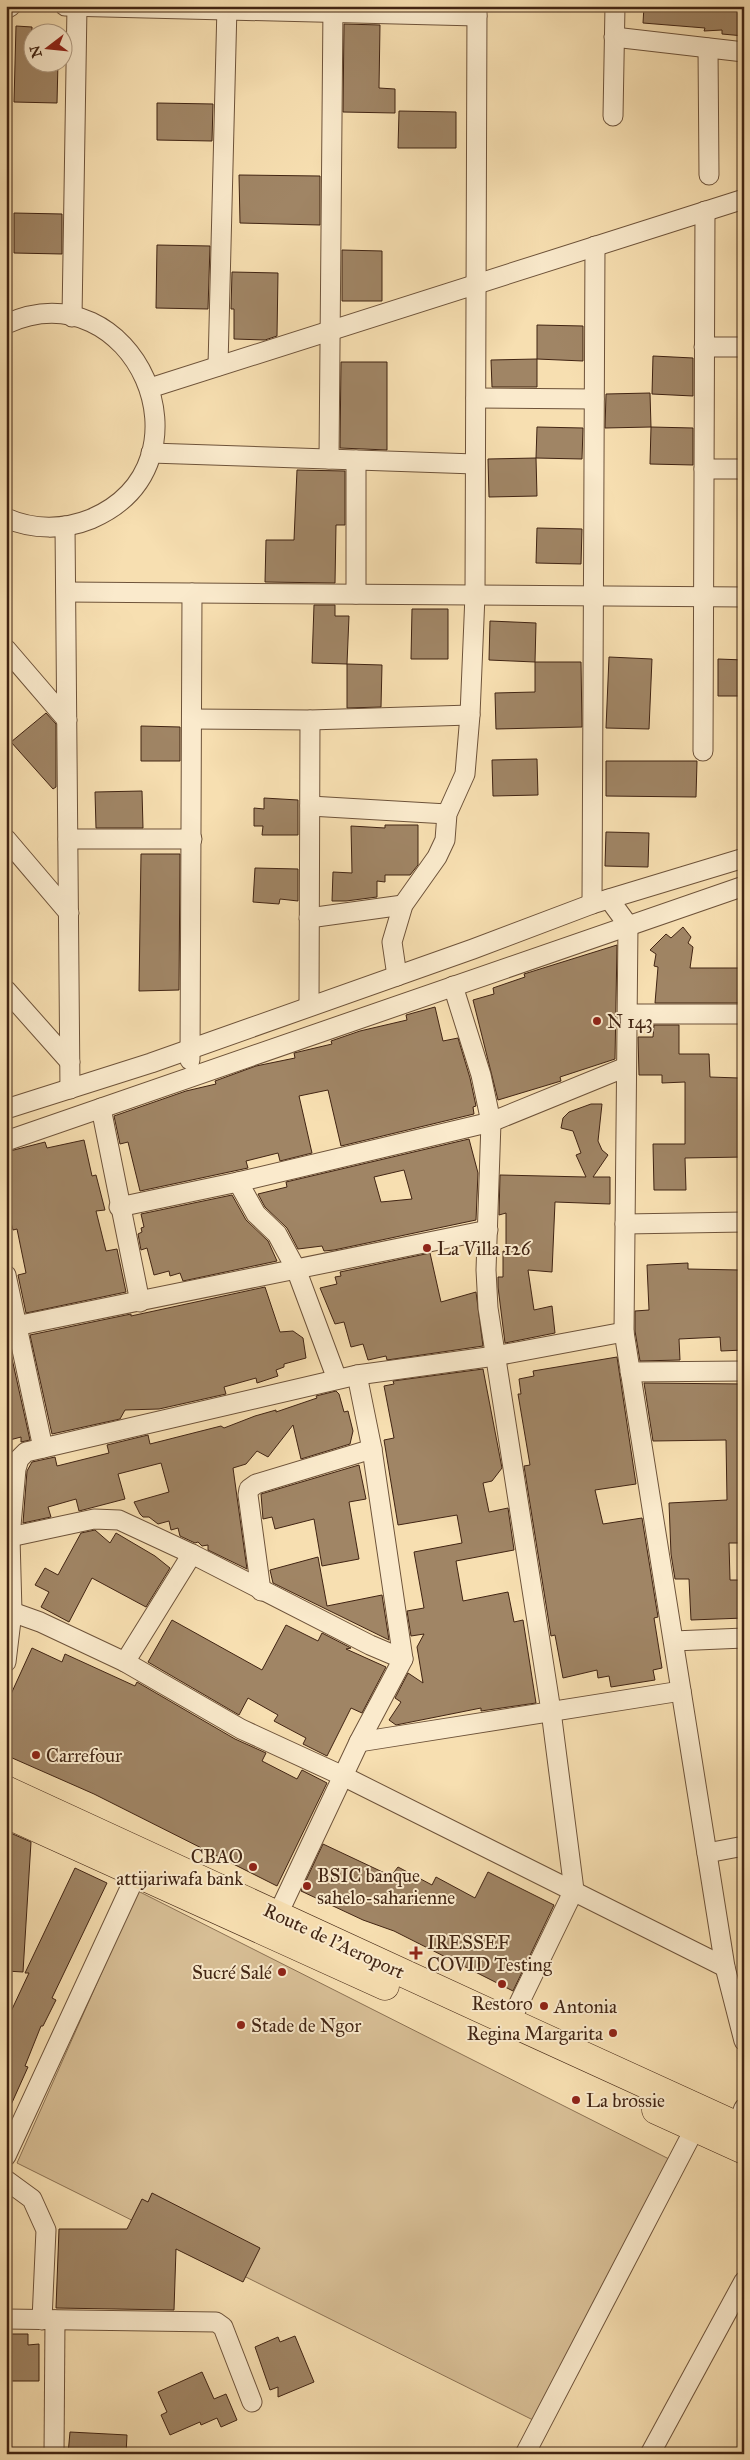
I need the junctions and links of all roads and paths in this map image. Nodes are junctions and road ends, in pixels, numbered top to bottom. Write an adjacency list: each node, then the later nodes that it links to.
1 (10, 6): 6 (street)
2 (65, 6): 3 (street)
3 (77, 6): 5 (street); 18 (street)
4 (615, 6): 9 (street)
5 (227, 8): 7 (street); 23 (street)
6 (6, 9)
7 (333, 10): 8 (street); 20 (street)
8 (477, 11): 17 (street)
9 (614, 37): 10 (street); 12 (street)
10 (708, 48): 11 (street); 13 (street)
11 (744, 52)
12 (613, 116)
13 (709, 175)
14 (744, 199): 15 (street)
15 (705, 211): 16 (street); 21 (street)
16 (594, 246): 17 (street); 26 (street)
17 (476, 284): 20 (street); 25 (street)
18 (72, 317): 19 (street); 24 (street)
19 (6, 324)
20 (330, 331): 23 (street); 28 (street)
21 (704, 347): 22 (street); 31 (street)
22 (744, 347)
23 (218, 366): 24 (street)
24 (150, 388): 27 (street)
25 (476, 398): 26 (street); 30 (street)
26 (594, 399): 39 (street)
27 (151, 453): 28 (street); 34 (street)
28 (329, 459): 29 (street)
29 (356, 460): 30 (street); 37 (street)
30 (475, 464): 38 (street)
31 (704, 469): 32 (street); 40 (street)
32 (744, 469)
33 (6, 518): 34 (street)
34 (66, 526): 35 (street)
35 (66, 592): 36 (street); 45 (street)
36 (192, 593): 37 (street); 44 (street)
37 (356, 594): 38 (street)
38 (475, 595): 39 (street); 43 (street)
39 (593, 596): 40 (street); 55 (street)
40 (703, 597): 41 (street); 47 (street)
41 (744, 598)
42 (6, 650): 45 (street)
43 (470, 715): 46 (street); 49 (street)
44 (192, 719): 46 (street); 52 (street)
45 (67, 720): 51 (street)
46 (310, 720): 48 (street)
47 (702, 751)
48 (310, 806): 49 (street); 58 (street)
49 (446, 814): 56 (street)
50 (6, 839): 57 (street)
51 (68, 839): 52 (street); 57 (street)
52 (192, 839): 66 (street)
53 (744, 858): 55 (street)
54 (744, 886): 59 (street)
55 (601, 901): 59 (street); 60 (street)
56 (403, 905): 58 (street); 60 (street)
57 (69, 913): 67 (street)
58 (309, 918): 63 (street)
59 (628, 925): 61 (street); 64 (street)
60 (397, 976): 63 (street)
61 (453, 986): 69 (street); 73 (street)
62 (6, 990): 67 (street)
63 (309, 1006): 66 (street)
64 (627, 1014): 65 (street); 68 (street)
65 (744, 1014)
66 (190, 1048): 69 (street); 70 (street)
67 (70, 1062): 70 (street)
68 (626, 1067): 73 (street); 78 (street)
69 (190, 1076): 71 (street)
70 (70, 1089): 72 (street)
71 (101, 1108): 74 (street); 76 (street)
72 (6, 1109)
73 (491, 1122): 75 (street); 79 (street)
74 (6, 1141)
75 (238, 1182): 76 (street); 80 (street)
76 (119, 1207): 82 (street)
77 (744, 1222): 78 (street)
78 (625, 1224): 84 (street)
79 (488, 1230): 80 (street); 85 (street)
80 (296, 1269): 82 (street); 89 (street)
81 (6, 1275): 83 (street)
82 (140, 1302): 83 (street)
83 (12, 1328): 90 (street)
84 (624, 1332): 85 (street); 87 (street)
85 (495, 1356): 88 (street); 102 (street)
86 (744, 1371): 87 (street)
87 (630, 1372): 97 (street)
88 (357, 1375): 89 (street); 91 (street)
89 (337, 1379): 90 (street)
90 (43, 1448): 92 (street)
91 (372, 1448): 94 (street); 98 (street)
92 (10, 1538): 93 (street); 95 (street)
93 (192, 1554): 94 (street); 100 (street)
94 (261, 1591): 98 (street)
95 (12, 1612): 99 (street); 100 (street)
96 (744, 1638): 97 (street)
97 (674, 1641): 101 (street)
98 (403, 1659): 103 (street)
99 (6, 1662)
100 (125, 1662): 104 (street)
101 (681, 1691): 102 (street); 108 (street)
102 (551, 1711): 103 (street); 110 (street)
103 (359, 1742): 104 (street)
104 (343, 1776): 110 (street); 111 (street)
105 (6, 1790): 111 (highway, Route de l'Aeroport)
106 (6, 1814): 109 (highway, Route de l'Aeroport)
107 (744, 1846): 108 (street)
108 (707, 1853): 112 (street)
109 (137, 1872): 115 (highway, Route de l'Aeroport); 117 (street)
110 (574, 1890): 112 (street); 113 (street)
111 (278, 1914): 113 (highway, Route de l'Aeroport)
112 (725, 1967): 114 (street)
113 (509, 2024): 116 (highway, Route de l'Aeroport)
114 (744, 2041)
115 (695, 2128): 116 (highway, Route de l'Aeroport); 124 (street)
116 (742, 2128)
117 (6, 2156)
118 (6, 2180): 121 (street)
119 (744, 2281): 125 (street)
120 (6, 2319): 121 (street)
121 (48, 2320): 122 (street); 123 (street)
122 (252, 2402)
123 (54, 2454)
124 (525, 2454)
125 (650, 2454)

